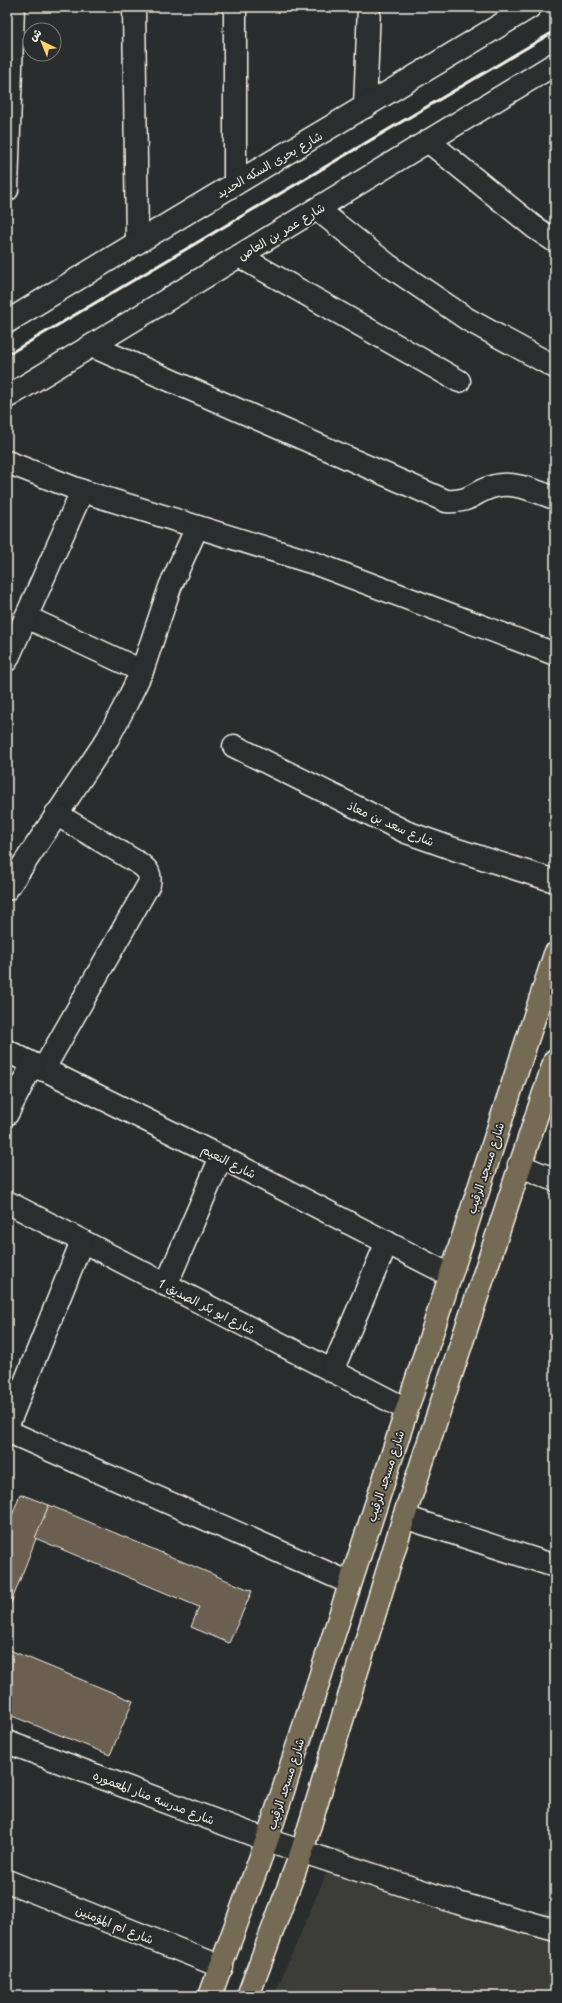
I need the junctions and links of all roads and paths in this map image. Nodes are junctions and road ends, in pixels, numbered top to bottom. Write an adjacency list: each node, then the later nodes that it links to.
1 (13, 7): 7 (street)
2 (134, 7): 14 (street)
3 (234, 7): 10 (street)
4 (369, 7): 8 (street)
5 (530, 7): 8 (street, شارع بحرى السكه الحديد)
6 (552, 69): 9 (street, شارع عمر بن العاص)
7 (9, 94): 11 (street)
8 (365, 108): 10 (street, شارع بحرى السكه الحديد)
9 (428, 141): 12 (street, شارع عمر بن العاص); 13 (street)
10 (235, 184): 14 (street, شارع بحرى السكه الحديد)
11 (7, 190)
12 (317, 209): 15 (street, شارع عمر بن العاص); 18 (street)
13 (555, 241)
14 (137, 242): 16 (street, شارع بحرى السكه الحديد)
15 (239, 256): 17 (street, شارع عمر بن العاص); 19 (street)
16 (7, 322)
17 (92, 346): 20 (street, شارع عمر بن العاص); 23 (street)
18 (555, 367)
19 (459, 381)
20 (7, 397)
21 (7, 462): 22 (street)
22 (82, 491): 24 (street); 25 (street)
23 (555, 498)
24 (197, 527): 26 (street); 28 (street)
25 (26, 617): 27 (street); 28 (street)
26 (555, 654)
27 (7, 660)
28 (142, 671): 30 (street)
29 (234, 746): 31 (street, شارع سعد بن معاذ)
30 (56, 814): 32 (street); 36 (street)
31 (555, 881)
32 (7, 889)
33 (555, 954): 44 (main road, شارع مسجد الرقيب)
34 (7, 1051): 36 (street, شارع النعيم)
35 (555, 1060): 39 (main road)
36 (37, 1067): 37 (street); 38 (street, شارع النعيم)
37 (7, 1114)
38 (221, 1157): 43 (street, شارع النعيم); 45 (street)
39 (519, 1165): 40 (street); 50 (main road)
40 (555, 1180)
41 (7, 1202): 42 (street, شارع ابو بكر الصديق 1)
42 (82, 1241): 45 (street, شارع ابو بكر الصديق 1); 48 (street)
43 (387, 1242): 44 (street, شارع النعيم); 46 (street)
44 (450, 1275): 47 (main road, شارع مسجد الرقيب)
45 (166, 1285): 46 (street, شارع ابو بكر الصديق 1)
46 (332, 1371): 47 (street, شارع ابو بكر الصديق 1)
47 (406, 1409): 52 (main road, شارع مسجد الرقيب)
48 (7, 1427)
49 (7, 1431): 52 (street)
50 (404, 1517): 51 (street); 55 (main road)
51 (555, 1566)
52 (350, 1583): 54 (main road, شارع مسجد الرقيب)
53 (7, 1742): 54 (street, شارع مدرسه منار المعموره)
54 (267, 1840): 55 (street, شارع مدرسه منار المعموره); 58 (main road, شارع مسجد الرقيب)
55 (302, 1851): 57 (street, شارع مدرسه منار المعموره); 60 (main road)
56 (7, 1881): 58 (street, شارع ام المؤمنين)
57 (555, 1930)
58 (222, 1967): 59 (main road, شارع مسجد الرقيب)
59 (210, 1996)
60 (248, 1996)

